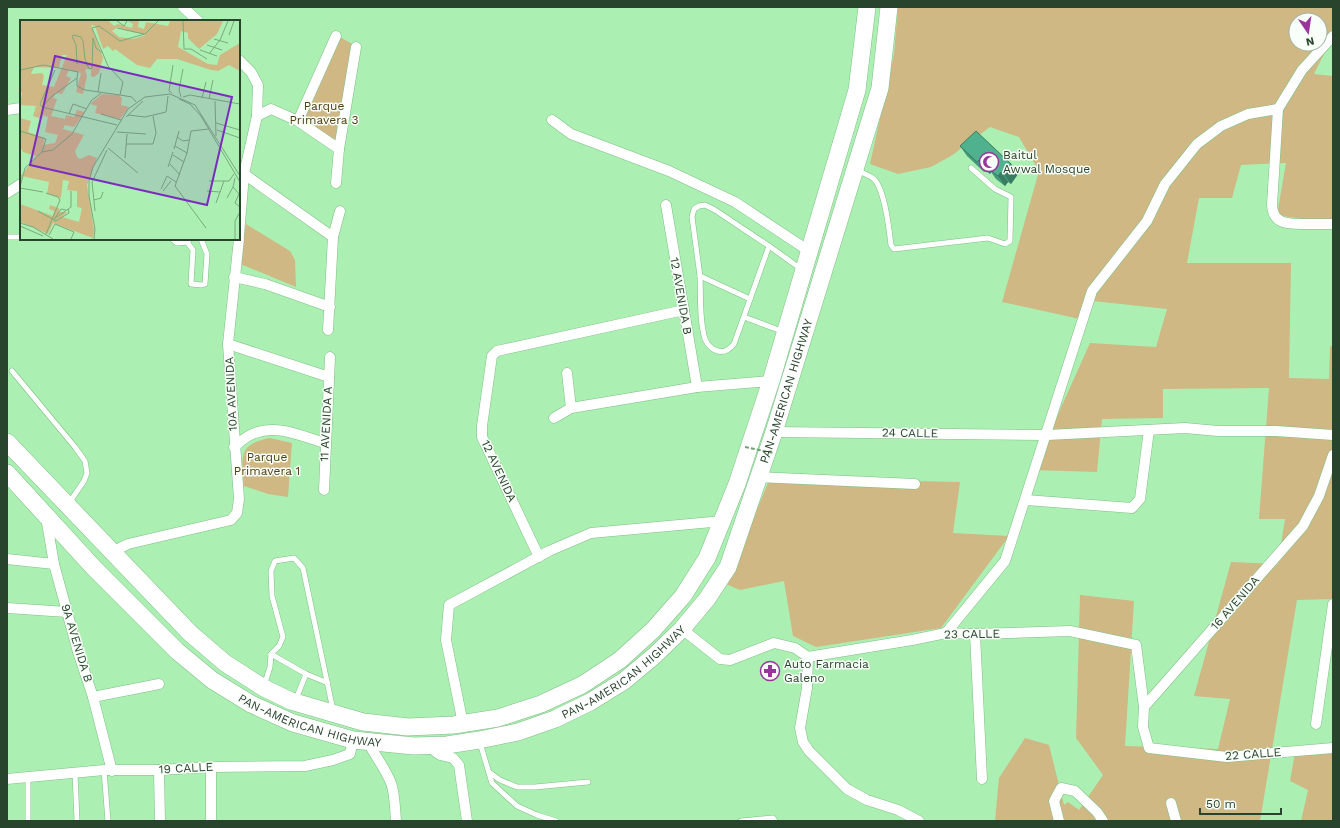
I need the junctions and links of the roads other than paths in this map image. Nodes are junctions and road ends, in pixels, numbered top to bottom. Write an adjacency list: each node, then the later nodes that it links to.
1 (183, 7): 4 (street)
2 (867, 7): 34 (highway, PAN-AMERICAN HIGHWAY)
3 (889, 7): 17 (highway, PAN-AMERICAN HIGHWAY)
4 (197, 20)
5 (336, 36): 14 (street)
6 (1333, 36): 10 (street)
7 (356, 47): 15 (street)
8 (240, 61): 12 (street)
9 (20, 108): 11 (street)
10 (1278, 109): 25 (street); 55 (street)
11 (7, 110)
12 (257, 116): 14 (street); 18 (street)
13 (552, 120): 34 (street)
14 (298, 121): 15 (street)
15 (339, 149): 19 (street)
16 (971, 168): 17 (lane)
17 (856, 170): 54 (highway, PAN-AMERICAN HIGHWAY)
18 (244, 174): 23 (street); 28 (street)
19 (336, 184)
20 (20, 185): 21 (street)
21 (7, 194)
22 (666, 205): 40 (street, 12 AVENIDA B)
23 (240, 209)
24 (340, 211): 28 (street)
25 (1333, 224)
26 (7, 237): 27 (lane)
27 (20, 237)
28 (333, 237): 39 (street)
29 (173, 240): 30 (lane)
30 (188, 240): 31 (lane)
31 (201, 240)
32 (239, 240): 37 (street, 10A AVENIDA)
33 (769, 246): 35 (lane); 36 (lane); 38 (lane)
34 (809, 251): 35 (highway, PAN-AMERICAN HIGHWAY)
35 (803, 271): 43 (highway, PAN-AMERICAN HIGHWAY)
36 (700, 276): 38 (lane); 41 (lane)
37 (234, 277): 39 (street); 44 (street, 10A AVENIDA)
38 (750, 299): 41 (lane)
39 (330, 307): 42 (street)
40 (684, 310): 50 (street, 12 AVENIDA B); 70 (street, 12 AVENIDA)
41 (744, 317): 43 (lane)
42 (328, 330)
43 (785, 332): 49 (highway, PAN-AMERICAN HIGHWAY)
44 (228, 344): 48 (street); 59 (street, 10A AVENIDA)
45 (330, 357): 48 (street, 11 AVENIDA A)
46 (12, 371): 66 (lane)
47 (567, 373): 51 (street)
48 (329, 377): 58 (street, 11 AVENIDA A)
49 (770, 381): 50 (street); 68 (highway, PAN-AMERICAN HIGHWAY)
50 (697, 387): 51 (street)
51 (571, 408): 52 (street)
52 (554, 418)
53 (1148, 430): 55 (street, 24 CALLE); 56 (street, 24 CALLE); 65 (street)
54 (774, 432): 55 (street, 24 CALLE); 62 (highway, PAN-AMERICAN HIGHWAY)
55 (1047, 435): 65 (street)
56 (1333, 435)
57 (7, 442): 66 (highway, PAN-AMERICAN HIGHWAY)
58 (325, 443): 59 (street); 64 (street, 11 AVENIDA A)
59 (234, 447): 69 (street, 10A AVENIDA)
60 (1333, 455): 87 (street, 16 AVENIDA)
61 (8, 474): 66 (highway); 67 (highway, PAN-AMERICAN HIGHWAY)
62 (759, 477): 63 (street); 76 (highway, PAN-AMERICAN HIGHWAY)
63 (915, 484)
64 (324, 490)
65 (1026, 500): 77 (street)
66 (64, 502): 69 (highway, PAN-AMERICAN HIGHWAY)
67 (45, 515): 72 (street, 9A AVENIDA B); 92 (highway, PAN-AMERICAN HIGHWAY)
68 (722, 522): 70 (street); 89 (highway, PAN-AMERICAN HIGHWAY)
69 (112, 552): 84 (highway, PAN-AMERICAN HIGHWAY)
70 (539, 557): 89 (street)
71 (7, 559): 72 (street)
72 (54, 564): 75 (street, 9A AVENIDA B)
73 (1333, 604): 90 (street)
74 (7, 608): 75 (street)
75 (67, 612): 85 (street, 9A AVENIDA B)
76 (682, 629): 80 (street); 91 (highway, PAN-AMERICAN HIGHWAY)
77 (946, 633): 78 (street, 23 CALLE); 80 (street, 23 CALLE)
78 (975, 634): 87 (street, 23 CALLE); 102 (street)
79 (271, 654): 81 (lane); 83 (lane); 84 (lane)
80 (808, 657): 115 (street)
81 (306, 674): 83 (lane); 86 (lane)
82 (159, 684): 85 (street)
83 (328, 684): 88 (lane)
84 (264, 688): 86 (highway, PAN-AMERICAN HIGHWAY)
85 (93, 697): 97 (street, 9A AVENIDA B)
86 (295, 702): 88 (highway, PAN-AMERICAN HIGHWAY)
87 (1144, 706): 94 (street, 22 CALLE)
88 (334, 713): 89 (highway, PAN-AMERICAN HIGHWAY)
89 (463, 724)
90 (1316, 724)
91 (479, 740): 93 (highway, PAN-AMERICAN HIGHWAY); 98 (lane)
92 (360, 741): 93 (highway, PAN-AMERICAN HIGHWAY); 95 (street, 19 CALLE); 110 (street)
93 (428, 745): 111 (street)
94 (1333, 748)
95 (211, 766): 96 (street, 19 CALLE); 109 (street)
96 (158, 770): 97 (street, 19 CALLE); 108 (street)
97 (108, 771): 99 (street, 19 CALLE); 107 (lane)
98 (489, 772): 103 (lane); 112 (lane)
99 (75, 773): 100 (street, 19 CALLE); 106 (lane)
100 (28, 778): 101 (street, 19 CALLE); 105 (lane)
101 (7, 779)
102 (982, 779)
103 (588, 782)
104 (1171, 803): 118 (street)
105 (28, 821)
106 (77, 821)
107 (108, 821)
108 (160, 821)
109 (211, 821)
110 (396, 821)
111 (467, 821)
112 (556, 821)
113 (741, 821): 114 (lane)
114 (775, 821)
115 (919, 821)
116 (1059, 821): 117 (street)
117 (1103, 821)
118 (1176, 821)

